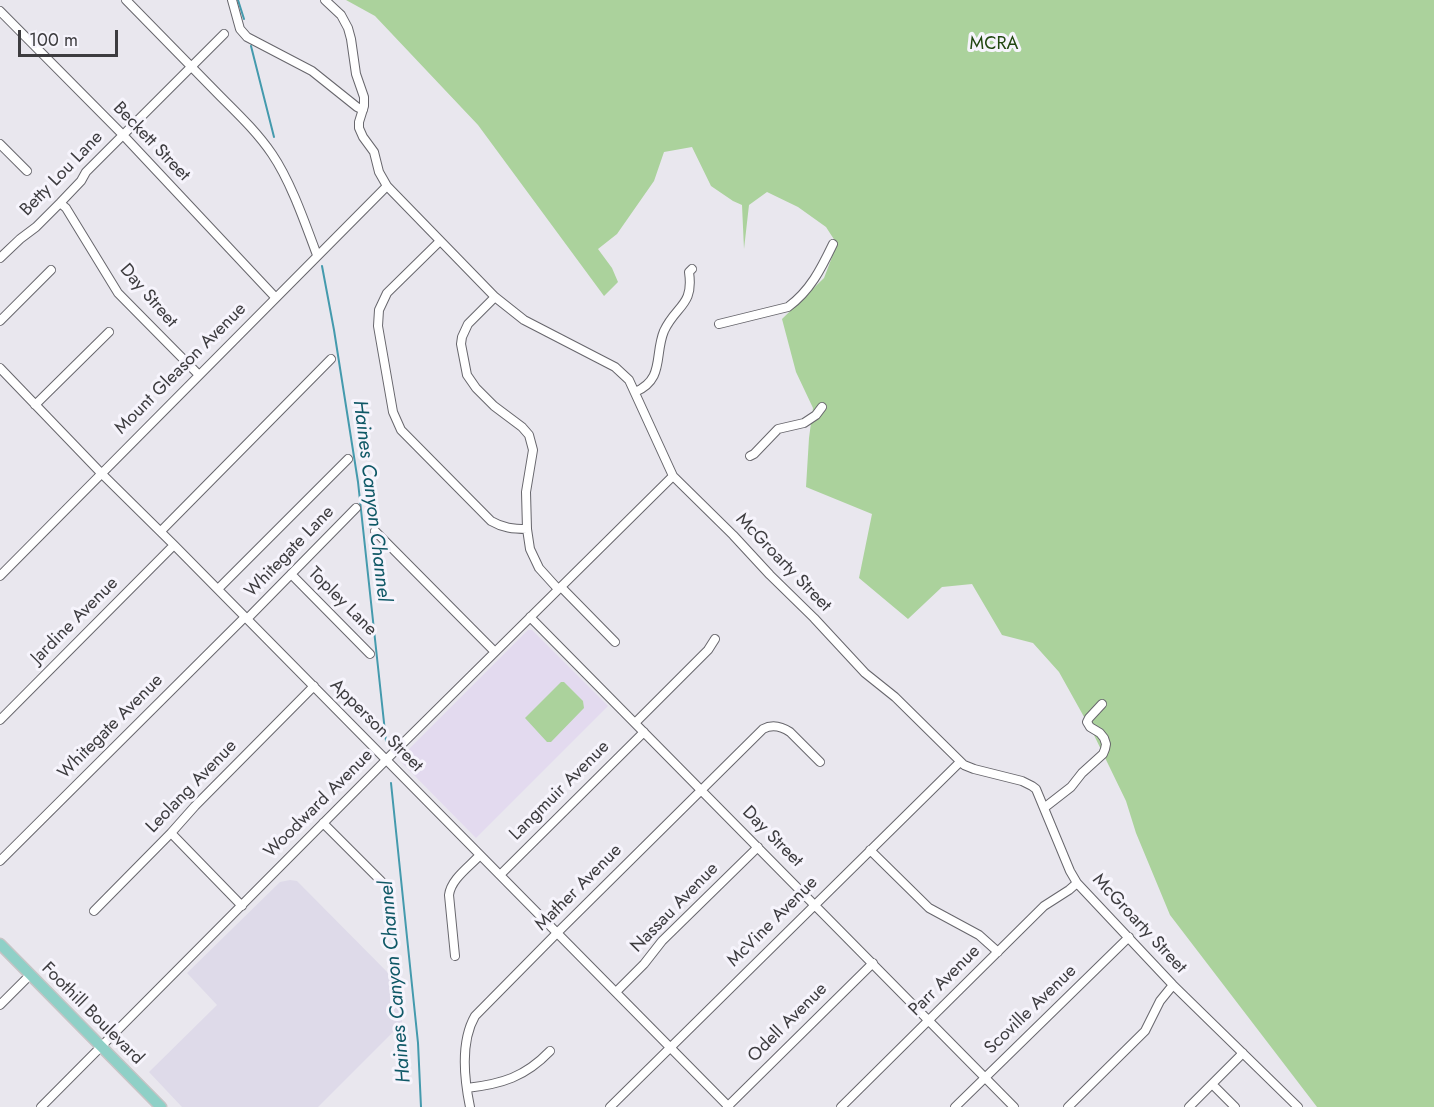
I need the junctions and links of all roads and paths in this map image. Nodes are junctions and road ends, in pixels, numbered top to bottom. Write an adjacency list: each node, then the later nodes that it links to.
1 (126, 0): 6 (street)
2 (232, 0): 7 (street)
3 (325, 0): 7 (street, McGroarty Street)
4 (0, 11): 8 (street, Beckett Street)
5 (224, 34): 6 (street, Betty Lou Lane)
6 (191, 66): 8 (street, Betty Lou Lane); 15 (street)
7 (363, 110): 11 (street, McGroarty Street)
8 (123, 135): 12 (street, Betty Lou Lane); 19 (street, Beckett Street)
9 (0, 144): 10 (street)
10 (27, 171)
11 (387, 186): 13 (street, McGroarty Street); 15 (street, Mount Gleason Avenue)
12 (60, 203): 16 (street, Betty Lou Lane); 26 (street, Day Street)
13 (441, 241): 20 (street, McGroarty Street); 35 (street)
14 (833, 244): 22 (street)
15 (317, 255): 19 (street, Mount Gleason Avenue)
16 (0, 258)
17 (692, 269): 27 (street)
18 (51, 270): 21 (street)
19 (275, 297): 26 (street, Mount Gleason Avenue)
20 (495, 297): 27 (street, McGroarty Street); 35 (street)
21 (0, 321)
22 (719, 324)
23 (109, 332): 28 (street)
24 (331, 359): 36 (street)
25 (0, 368): 28 (street, Apperson Street)
26 (199, 375): 32 (street, Mount Gleason Avenue)
27 (635, 392): 33 (street, McGroarty Street)
28 (35, 405): 32 (street, Apperson Street)
29 (822, 407): 30 (street)
30 (750, 456)
31 (348, 459): 42 (street)
32 (101, 473): 36 (street, Apperson Street); 40 (street, Mount Gleason Avenue)
33 (674, 476): 41 (street, Woodward Avenue); 56 (street, McGroarty Street)
34 (356, 508): 39 (street, Whitegate Lane)
35 (527, 529): 41 (street)
36 (161, 531): 38 (street, Apperson Street)
37 (375, 531): 47 (street)
38 (174, 545): 42 (street, Apperson Street); 51 (street, Jardine Avenue)
39 (291, 574): 44 (street, Whitegate Lane); 48 (street, Topley Lane)
40 (0, 576)
41 (559, 588): 43 (street, Woodward Avenue); 46 (street)
42 (218, 589): 44 (street, Apperson Street)
43 (530, 617): 47 (street, Woodward Avenue); 52 (street, Day Street)
44 (246, 618): 49 (street, Apperson Street); 64 (street, Whitegate Avenue)
45 (715, 639): 52 (street)
46 (615, 642)
47 (495, 652): 54 (street, Woodward Avenue)
48 (370, 654)
49 (314, 686): 54 (street, Apperson Street); 60 (street, Leolang Avenue)
50 (1102, 704): 58 (street)
51 (0, 720)
52 (635, 723): 53 (street, Day Street)
53 (644, 732): 57 (street, Day Street); 65 (street, Langmuir Avenue)
54 (387, 759): 59 (street, Woodward Avenue); 63 (street, Apperson Street)
55 (819, 762): 57 (street, Mather Avenue)
56 (960, 762): 58 (street, McGroarty Street); 62 (street, McVine Avenue)
57 (702, 790): 61 (street, Day Street); 71 (street, Mather Avenue)
58 (1044, 808): 67 (street, McGroarty Street)
59 (323, 823): 66 (street); 69 (street, Woodward Avenue)
60 (171, 833): 69 (street); 70 (street, Leolang Avenue)
61 (758, 847): 68 (street, Day Street); 79 (street, Nassau Avenue)
62 (870, 850): 68 (street, McVine Avenue); 74 (street)
63 (480, 855): 65 (street, Apperson Street); 75 (street)
64 (0, 861)
65 (500, 874): 71 (street, Apperson Street)
66 (381, 881)
67 (1077, 883): 72 (street, McGroarty Street); 74 (street, Parr Avenue)
68 (815, 904): 76 (street, Day Street); 83 (street, McVine Avenue)
69 (242, 906): 82 (street, Woodward Avenue)
70 (94, 911)
71 (557, 933): 79 (street, Apperson Street); 88 (street, Mather Avenue)
72 (1129, 937): 78 (street, McGroarty Street); 86 (street, Scoville Avenue)
73 (0, 944): 77 (main road, Foothill Boulevard)
74 (998, 952): 81 (street, Parr Avenue)
75 (455, 956)
76 (873, 963): 81 (street, Day Street); 93 (street, Odell Avenue)
77 (30, 975): 80 (street); 82 (main road, Foothill Boulevard)
78 (1173, 985): 85 (street, McGroarty Street); 97 (street)
79 (615, 992): 83 (street, Apperson Street)
80 (0, 1005)
81 (929, 1020): 86 (street, Day Street); 94 (street, Parr Avenue)
82 (101, 1047): 89 (main road, Foothill Boulevard); 90 (street, Woodward Avenue)
83 (670, 1047): 92 (street, McVine Avenue); 93 (street, Apperson Street)
84 (550, 1051): 88 (street)
85 (1243, 1053): 87 (street); 100 (street, McGroarty Street)
86 (985, 1077): 95 (street, Scoville Avenue); 96 (street, Day Street)
87 (1212, 1084): 98 (street); 99 (street)
88 (467, 1089): 91 (street, Mather Avenue)
89 (156, 1105)
90 (41, 1107)
91 (470, 1107)
92 (610, 1107)
93 (728, 1107)
94 (841, 1107)
95 (956, 1107)
96 (1014, 1107)
97 (1068, 1107)
98 (1189, 1107)
99 (1235, 1107)
100 (1299, 1107)

